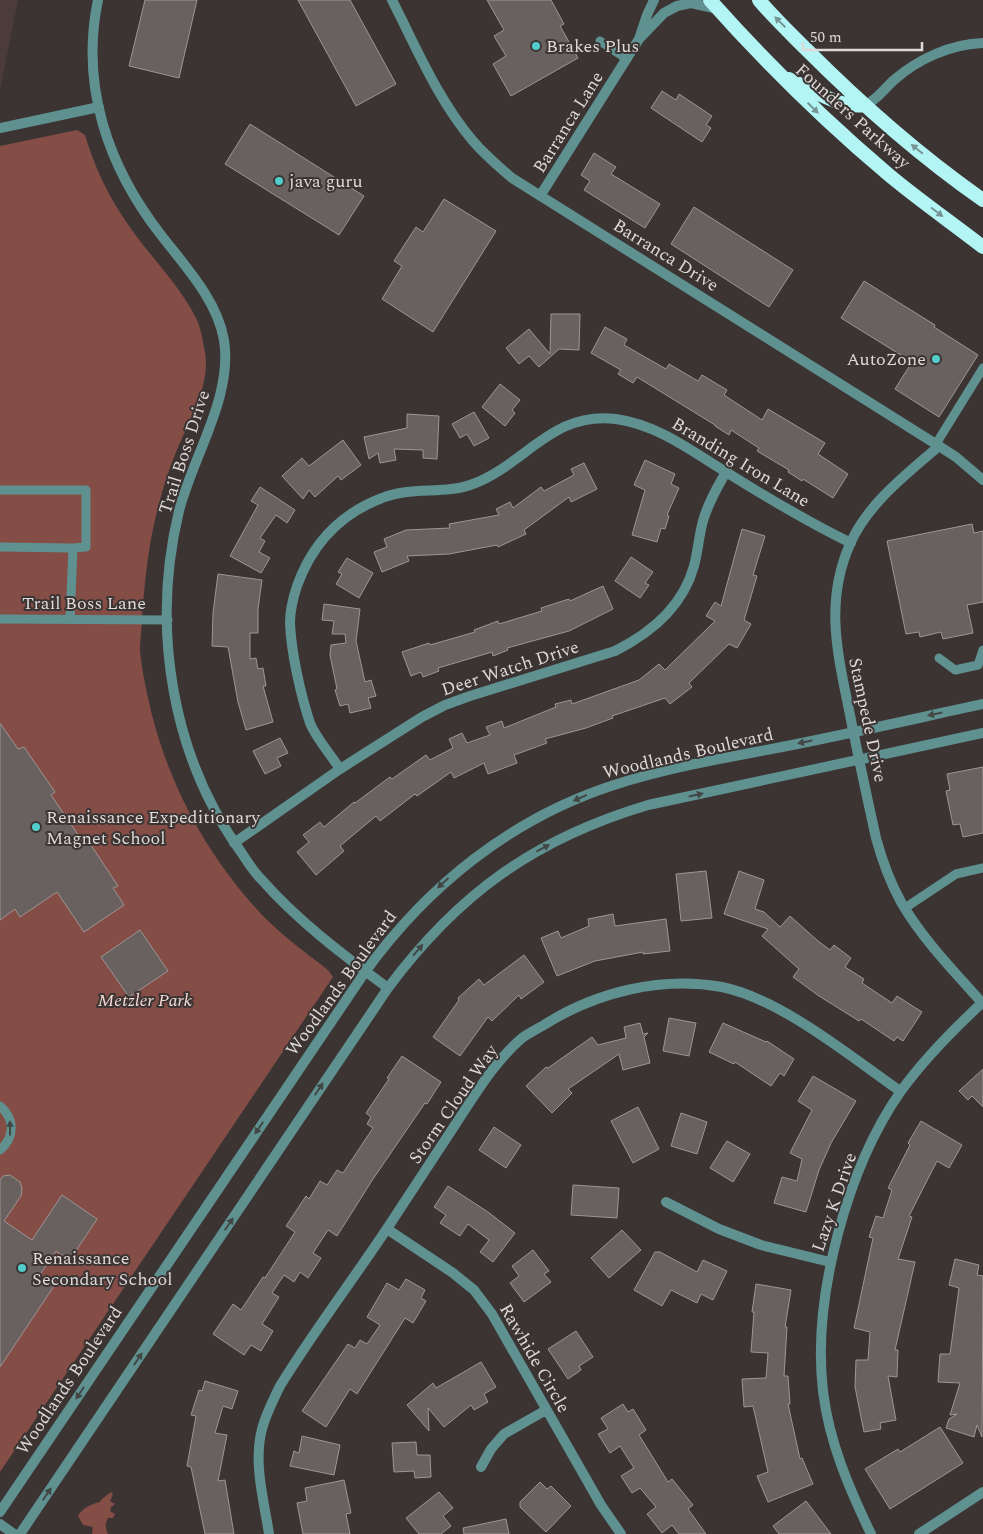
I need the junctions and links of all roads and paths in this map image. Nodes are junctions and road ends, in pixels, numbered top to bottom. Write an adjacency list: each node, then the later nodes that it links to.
1 (98, 0): 12 (street, Trail Boss Drive)
2 (392, 0): 14 (street, Barranca Drive)
3 (654, 0): 6 (street, Barranca Lane)
4 (759, 0): 11 (highway, Founders Parkway, one-way to 4)
5 (714, 5): 6 (street, Barranca Lane); 10 (highway, Founders Parkway)
6 (639, 39): 9 (street, Barranca Lane)
7 (600, 41): 9 (lane)
8 (983, 43): 11 (street)
9 (627, 59): 14 (street, Barranca Lane)
10 (778, 74): 11 (highway); 16 (highway, Founders Parkway, one-way to 16)
11 (865, 105): 15 (highway, Founders Parkway, one-way to 11)
12 (99, 107): 13 (street); 27 (street, Trail Boss Drive)
13 (0, 128)
14 (540, 196): 18 (street, Barranca Drive)
15 (983, 200)
16 (983, 247)
17 (983, 368): 18 (lane)
18 (938, 445): 20 (street, Barranca Drive); 22 (street, Stampede Drive)
19 (726, 472): 22 (street, Branding Iron Lane); 34 (street, Deer Watch Drive); 34 (street, Branding Iron Lane)
20 (983, 480)
21 (0, 490): 24 (lane)
22 (851, 543): 31 (street, Stampede Drive)
23 (0, 547): 24 (lane)
24 (73, 548): 26 (lane)
25 (0, 619): 26 (lane, Trail Boss Lane)
26 (70, 619): 27 (lane, Trail Boss Lane)
27 (168, 620): 35 (street, Trail Boss Drive)
28 (983, 650): 29 (lane)
29 (939, 658)
30 (983, 704): 31 (street, Woodlands Boulevard, one-way to 31)
31 (853, 732): 33 (street, Stampede Drive); 38 (street, Woodlands Boulevard, one-way to 38)
32 (983, 733): 33 (street)
33 (860, 760): 37 (street, Stampede Drive); 39 (street, one-way to 33)
34 (340, 769): 35 (street, Deer Watch Drive)
35 (234, 843): 38 (street, Trail Boss Drive)
36 (983, 868): 37 (lane)
37 (905, 908): 40 (street, Stampede Drive)
38 (365, 972): 39 (street, Trail Boss Drive); 50 (street, Woodlands Boulevard, one-way to 50)
39 (388, 988): 53 (street, one-way to 39)
40 (983, 1003): 41 (street, Lazy K Drive)
41 (900, 1091): 45 (street, Storm Cloud Way); 46 (street, Lazy K Drive)
42 (0, 1106): 43 (lane, one-way to 42)
43 (0, 1150)
44 (666, 1202): 46 (street)
45 (387, 1229): 47 (street, Rawhide Circle); 54 (street, Storm Cloud Way)
46 (830, 1262): 56 (street, Lazy K Drive)
47 (546, 1410): 48 (street); 55 (street, Rawhide Circle)
48 (481, 1467)
49 (983, 1492): 57 (street)
50 (0, 1512)
51 (0, 1524): 52 (street)
52 (14, 1534)
53 (20, 1534)
54 (270, 1534)
55 (621, 1534)
56 (871, 1534)
57 (919, 1534)

